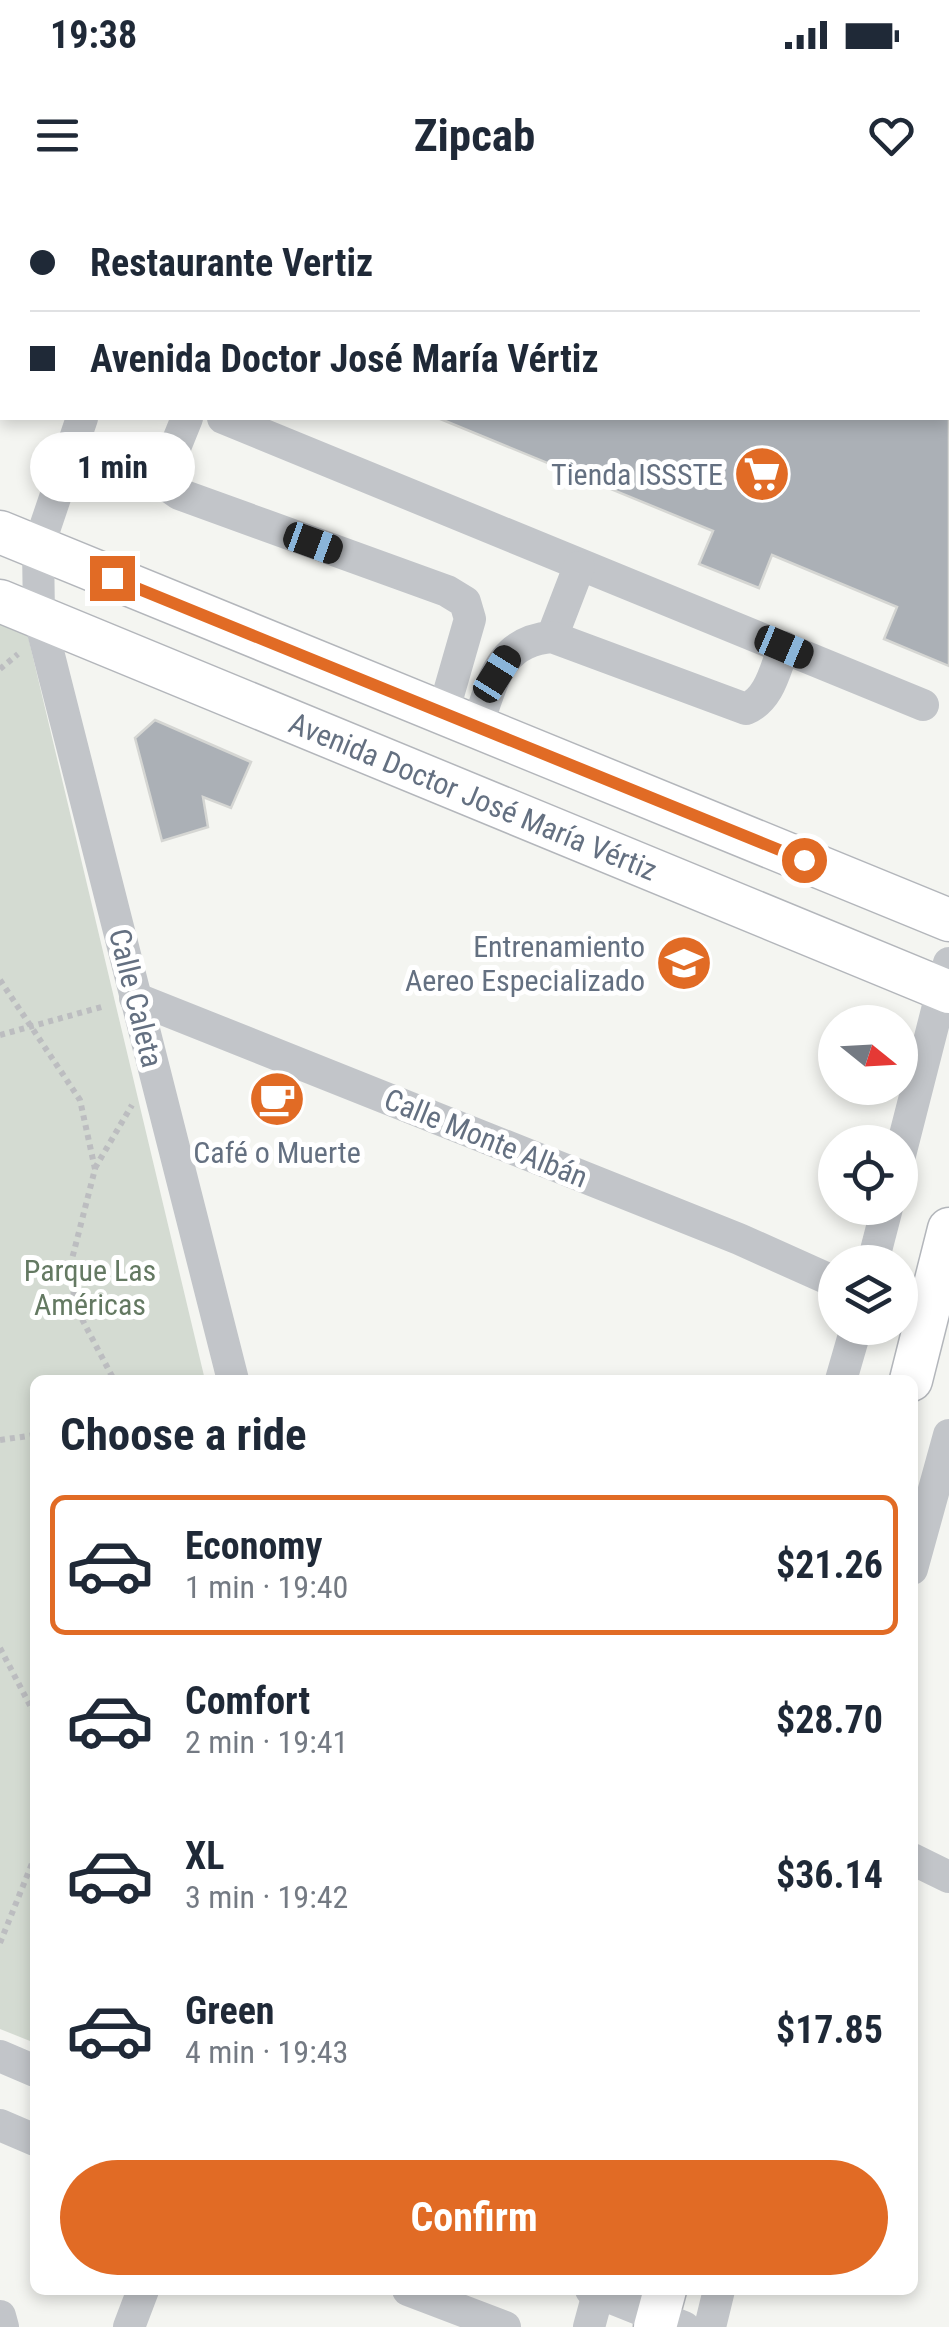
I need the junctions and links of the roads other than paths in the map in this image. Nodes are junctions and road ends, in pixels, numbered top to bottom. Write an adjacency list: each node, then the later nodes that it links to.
1 (81, 420): 4 (street, Calle Caleta)
2 (185, 420): 10 (street)
3 (228, 420): 5 (street)
4 (19, 540): 6 (street, Calle Caleta); 10 (main road)
5 (579, 567): 7 (street); 8 (street)
6 (19, 608): 12 (main road, Avenida Doctor José María Vértiz); 13 (street, Calle Caleta)
7 (552, 637): 8 (street); 10 (street)
8 (784, 647): 9 (street)
9 (924, 705)
10 (460, 720): 11 (main road)
11 (949, 920)
12 (947, 981): 14 (street)
13 (136, 998): 16 (street, Calle Monte Albán); 18 (street, Calle Caleta)
14 (908, 1125)
15 (949, 1229): 20 (main road)
16 (818, 1275)
17 (851, 1345): 19 (street)
18 (232, 1375)
19 (843, 1375)
20 (911, 1375)
21 (949, 1435): 22 (street)
22 (918, 1548)
23 (918, 1862): 24 (street)
24 (949, 1877)
25 (0, 2056): 26 (street)
26 (30, 2069)
27 (0, 2124): 28 (street)
28 (30, 2138)
29 (142, 2295): 37 (street)
30 (421, 2295): 38 (street)
31 (595, 2295): 39 (street)
32 (608, 2295): 34 (street)
33 (719, 2295): 40 (street)
34 (665, 2315)
35 (0, 2316): 36 (street)
36 (3, 2327)
37 (129, 2327)
38 (505, 2327)
39 (589, 2327)
40 (710, 2327)

